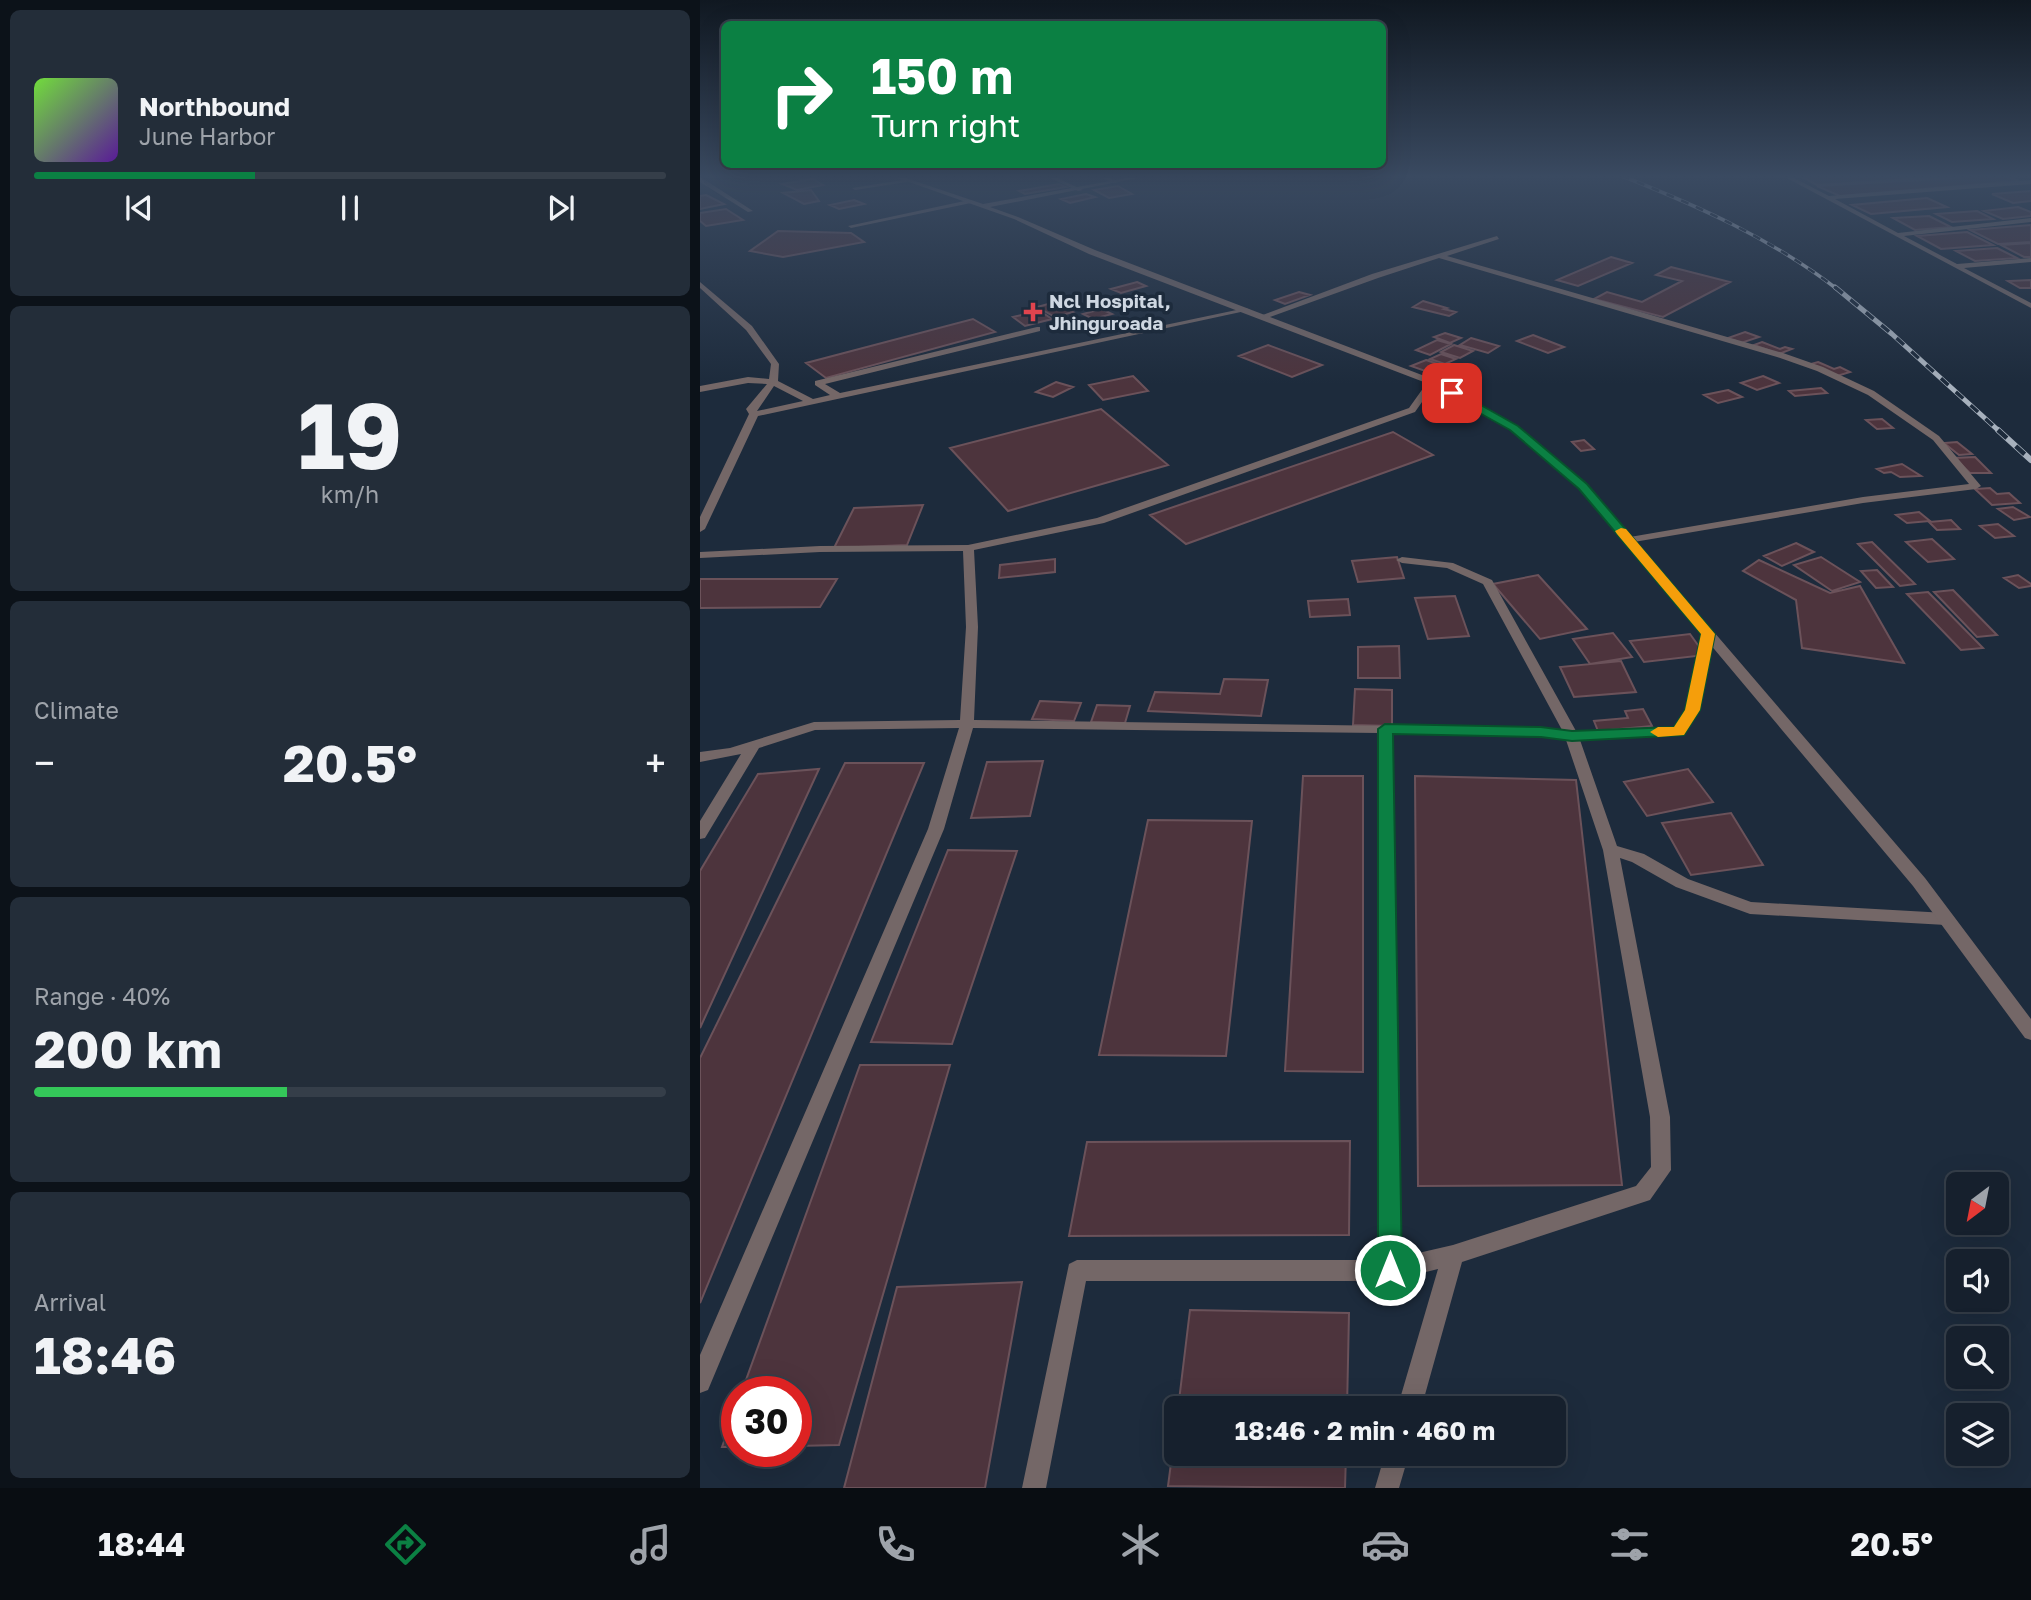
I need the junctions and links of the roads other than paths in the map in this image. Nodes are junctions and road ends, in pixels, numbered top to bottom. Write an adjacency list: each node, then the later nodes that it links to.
1 (1074, 245): 9 (street)
2 (1473, 245): 4 (street)
3 (1920, 245): 6 (street)
4 (1439, 256): 10 (street); 19 (street)
5 (2031, 260): 6 (street)
6 (1957, 266): 8 (street)
7 (700, 284): 12 (street)
8 (2031, 306)
9 (1246, 310): 10 (street); 15 (street)
10 (1264, 316): 13 (street)
11 (1037, 329): 15 (street)
12 (773, 382): 14 (street); 16 (street); 17 (street)
13 (1432, 382): 19 (street); 20 (street)
14 (700, 389)
15 (838, 396): 16 (street)
16 (813, 402): 17 (street)
17 (754, 414): 18 (street)
18 (700, 529)
19 (1628, 540): 23 (street)
20 (968, 548): 21 (street); 24 (street)
21 (700, 555)
22 (1402, 560): 26 (street)
23 (1708, 634): 26 (street); 31 (street)
24 (967, 724): 25 (street); 27 (street); 35 (street)
25 (1385, 729): 26 (street); 34 (street)
26 (1572, 736): 30 (street)
27 (754, 744): 28 (street); 29 (street)
28 (700, 757)
29 (700, 834)
30 (1611, 850): 31 (street); 33 (street)
31 (1947, 919): 32 (street)
32 (2031, 1033)
33 (1453, 1255): 34 (street); 36 (street)
34 (1390, 1270): 38 (street)
35 (700, 1382)
36 (1413, 1396)
37 (1393, 1466): 39 (street)
38 (1034, 1488)
39 (1387, 1488)

